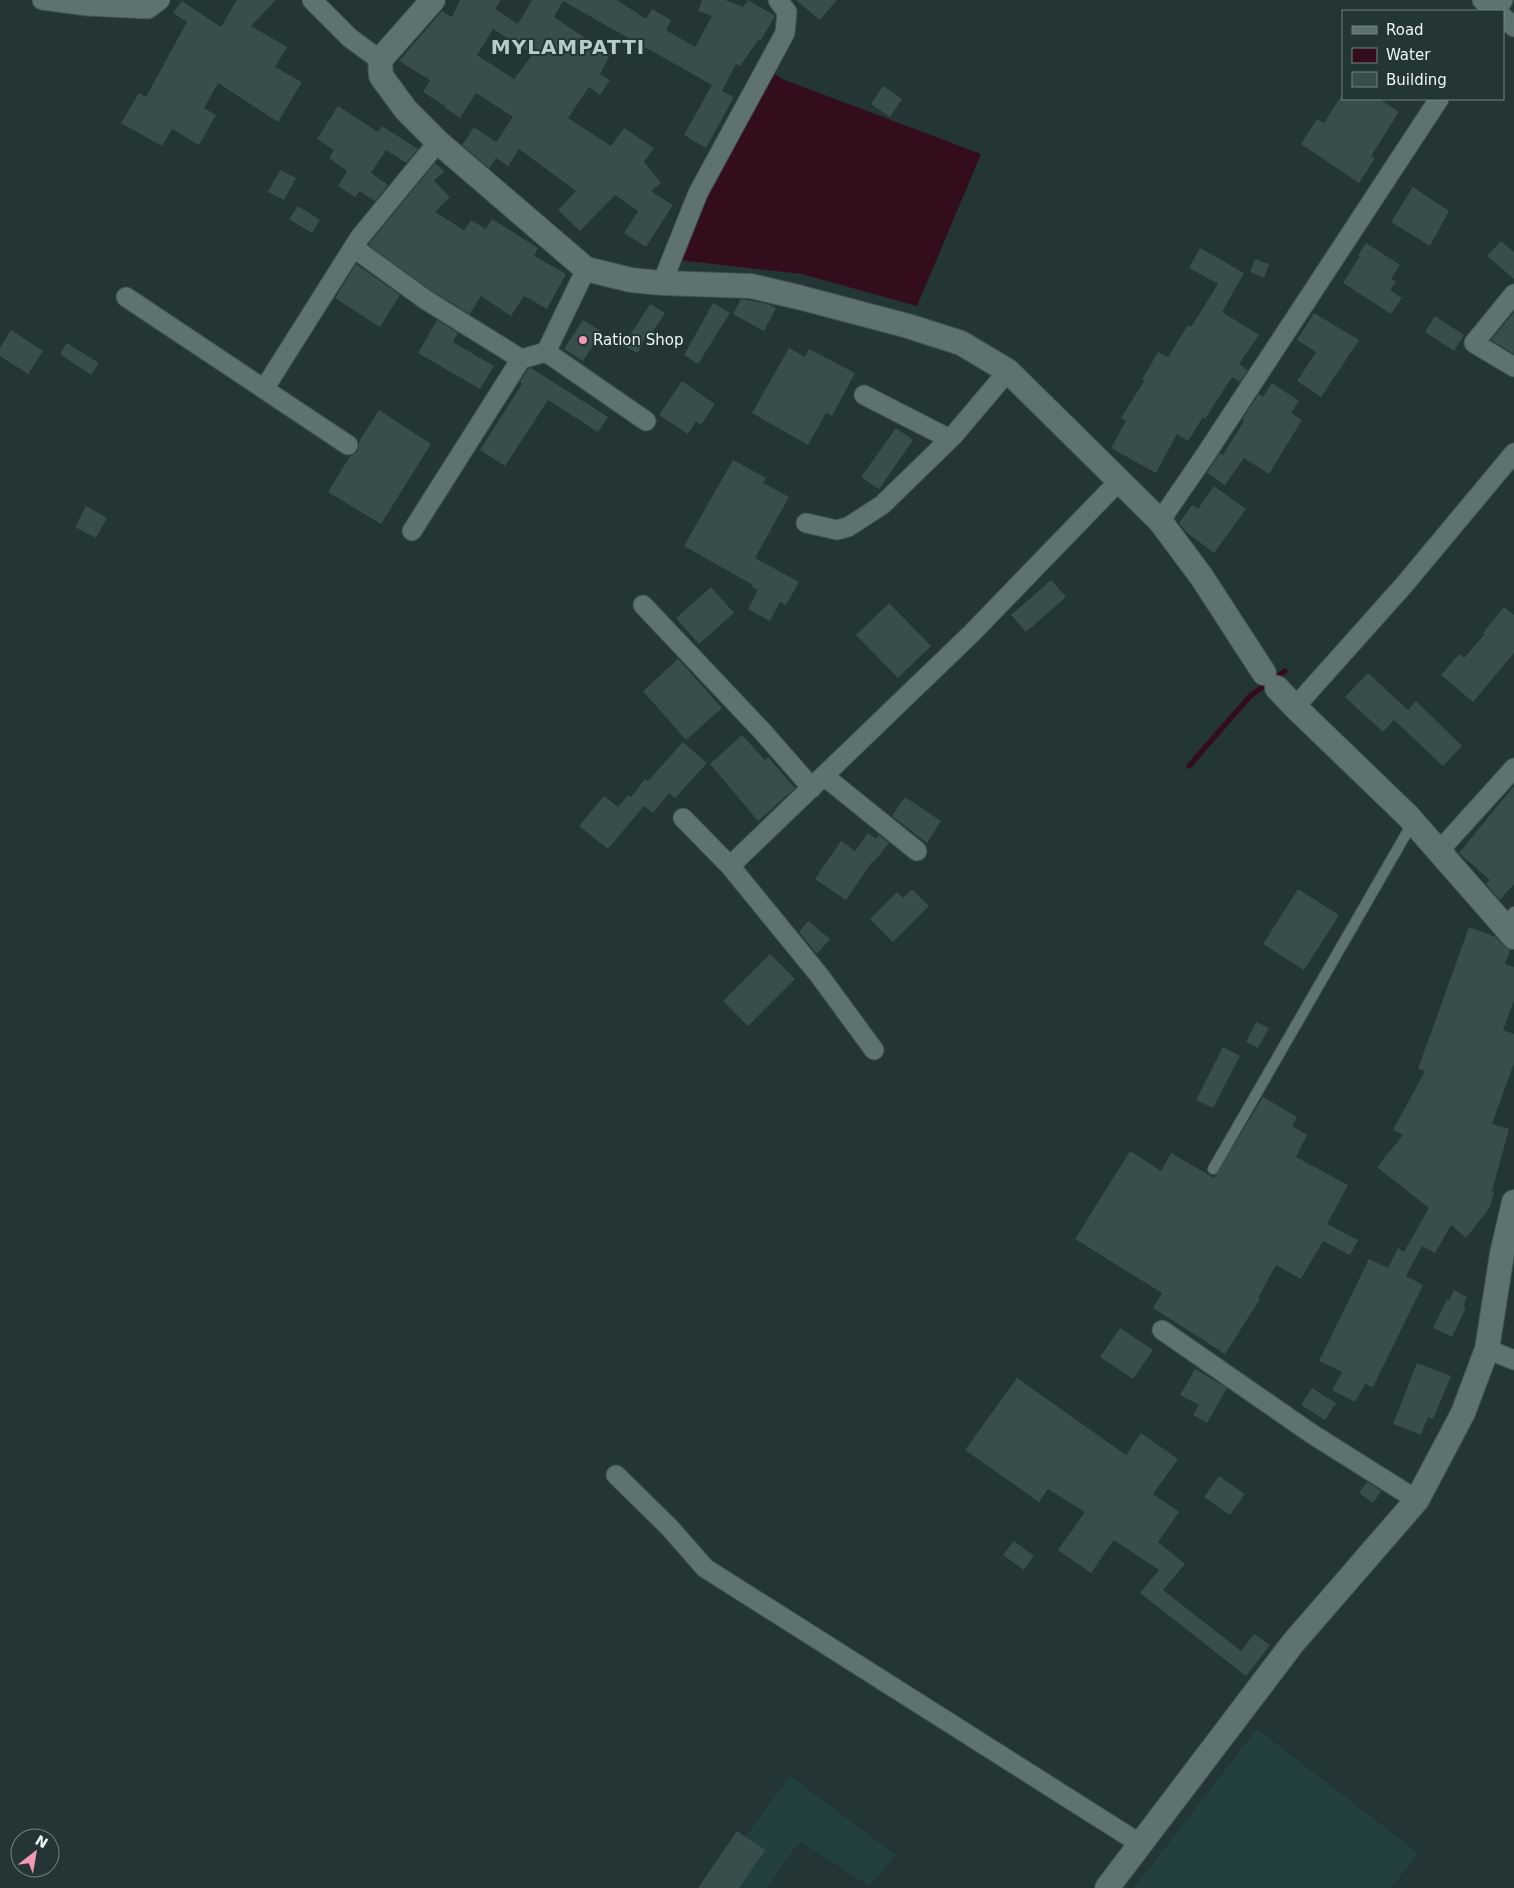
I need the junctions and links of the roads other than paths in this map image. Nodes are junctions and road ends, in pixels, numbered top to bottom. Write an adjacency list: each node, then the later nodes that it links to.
1 (42, 0): 2 (street)
2 (160, 0)
3 (312, 0): 10 (street)
4 (433, 0): 10 (street)
5 (778, 0): 15 (street)
6 (1482, 0): 7 (street)
7 (1495, 10)
8 (1504, 18): 9 (street)
9 (1514, 26)
10 (380, 60): 12 (street)
11 (1438, 100): 29 (street)
12 (438, 142): 13 (street); 14 (street)
13 (354, 248): 19 (street); 22 (street)
14 (586, 269): 15 (street); 18 (street)
15 (662, 283): 21 (street)
16 (1514, 294): 20 (street)
17 (126, 297): 22 (street)
18 (546, 352): 19 (street); 24 (street)
19 (520, 359): 31 (street)
20 (1514, 367)
21 (1008, 371): 25 (street); 28 (street)
22 (264, 389): 26 (street)
23 (864, 396): 25 (street)
24 (646, 421)
25 (950, 439): 30 (street)
26 (348, 445)
27 (1514, 453): 33 (street)
28 (1119, 481): 29 (street); 35 (street)
29 (1160, 521): 33 (street)
30 (806, 523)
31 (412, 531)
32 (643, 606): 35 (street)
33 (1295, 707): 37 (street)
34 (1514, 768): 39 (street)
35 (819, 781): 38 (street); 40 (street)
36 (683, 818): 40 (street)
37 (1413, 821): 39 (street); 43 (lane)
38 (917, 851)
39 (1439, 851): 41 (street)
40 (730, 866): 42 (street)
41 (1510, 924)
42 (874, 1050)
43 (1213, 1169)
44 (1514, 1202): 45 (street)
45 (1508, 1256): 47 (street)
46 (1162, 1330): 50 (street)
47 (1487, 1349): 48 (street); 50 (street)
48 (1514, 1360)
49 (616, 1475): 51 (street)
50 (1417, 1500): 51 (street)
51 (1139, 1843): 52 (street)
52 (1107, 1888)

